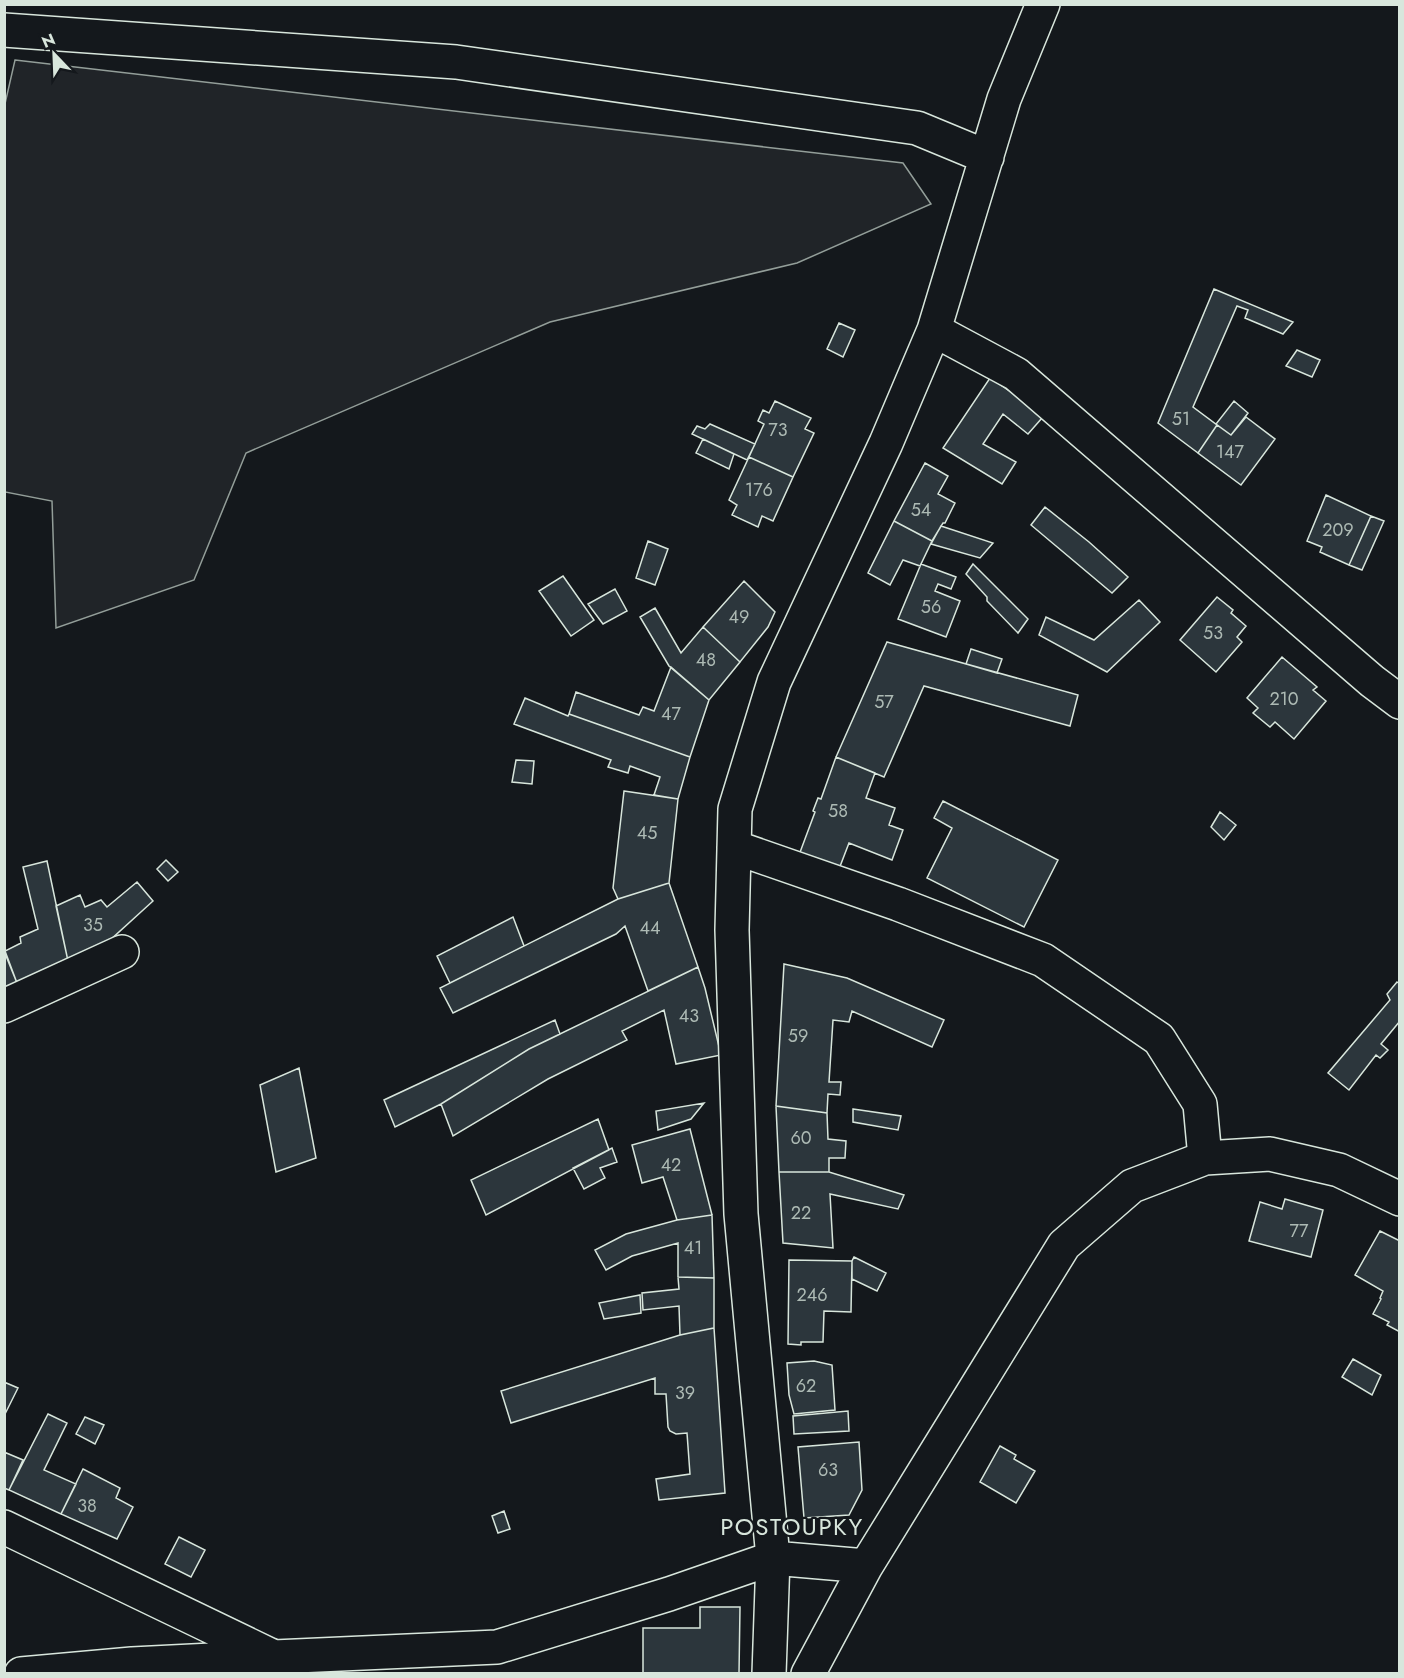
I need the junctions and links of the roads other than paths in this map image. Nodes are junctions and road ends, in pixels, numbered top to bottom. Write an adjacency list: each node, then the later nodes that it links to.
1 (1043, 4): 3 (street)
2 (4, 30): 3 (street)
3 (987, 157): 4 (street)
4 (934, 330): 5 (street); 6 (street)
5 (1400, 702)
6 (734, 847): 9 (street); 12 (street)
7 (122, 952): 8 (street)
8 (4, 1006)
9 (1205, 1158): 10 (street); 13 (street)
10 (1400, 1199)
11 (4, 1527): 14 (street)
12 (773, 1558): 13 (street); 14 (street); 16 (street)
13 (866, 1566): 17 (street)
14 (274, 1657): 15 (street)
15 (21, 1674)
16 (769, 1674)
17 (808, 1674)

